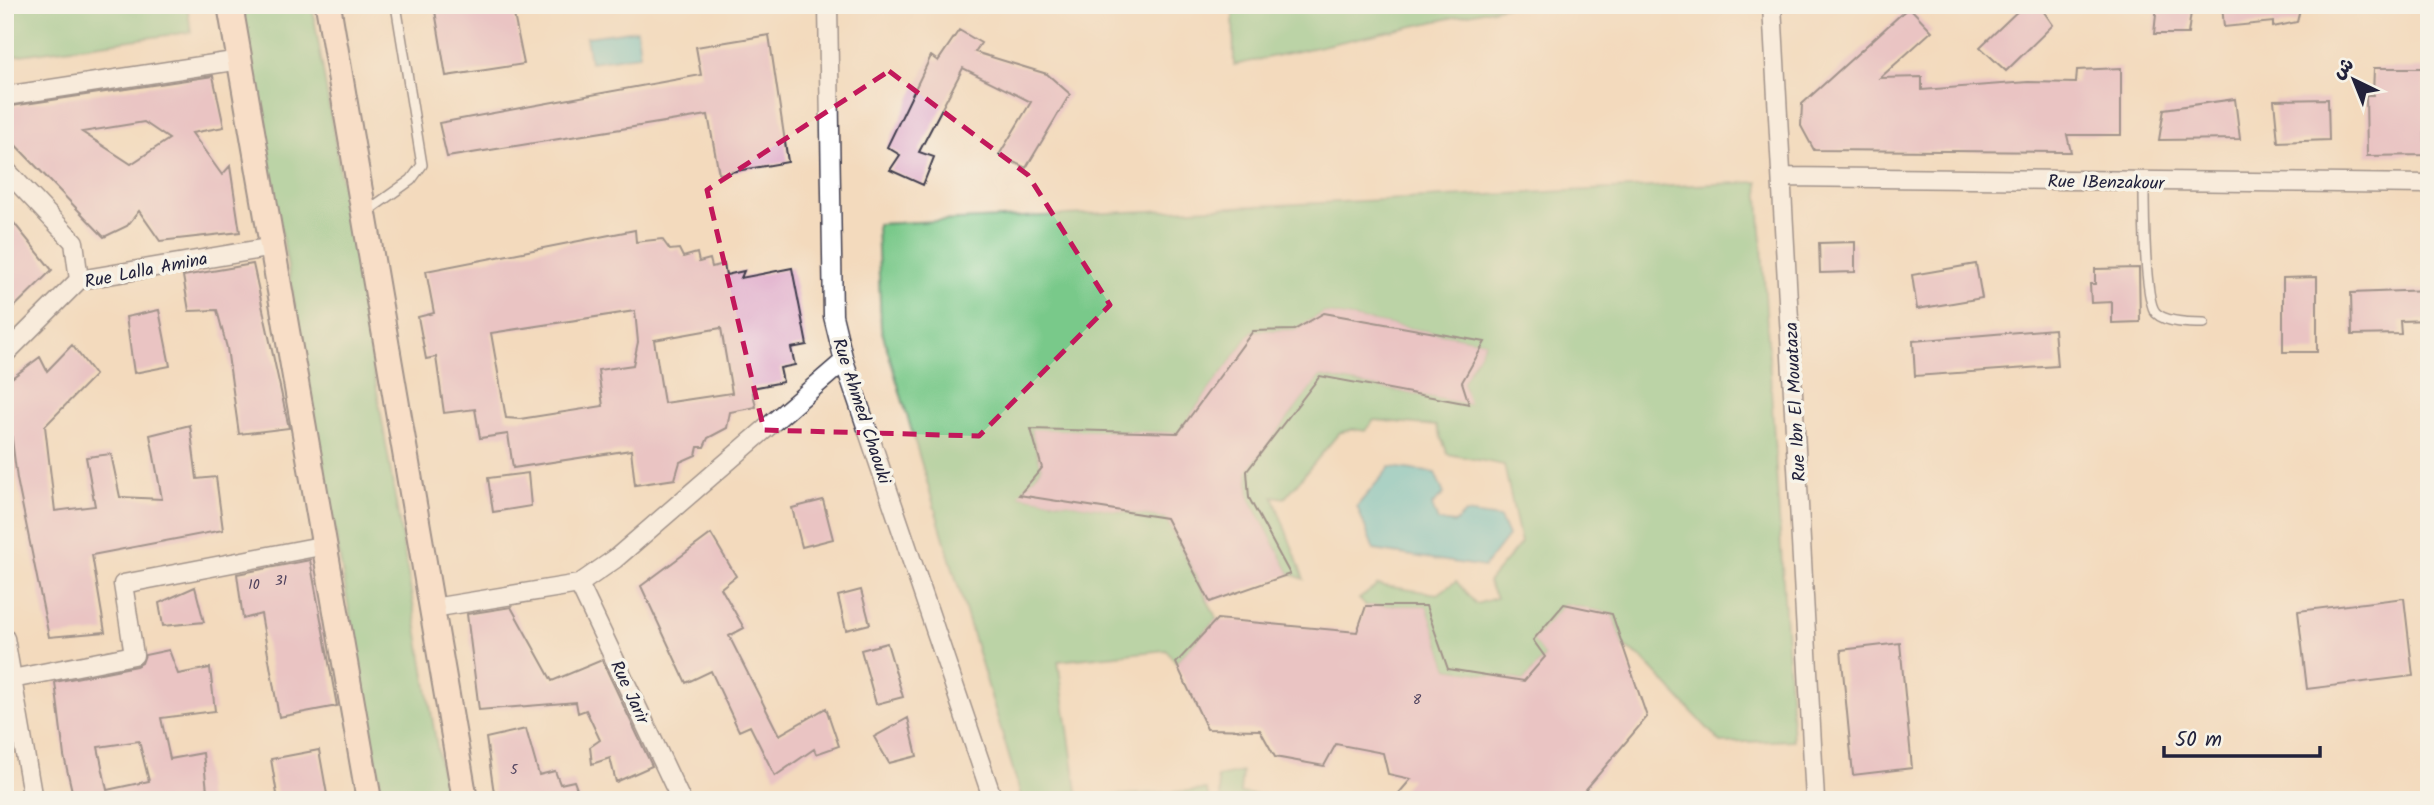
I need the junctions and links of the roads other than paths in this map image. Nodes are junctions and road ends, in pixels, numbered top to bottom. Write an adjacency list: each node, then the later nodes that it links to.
1 (230, 5): 6 (main road)
2 (328, 5): 12 (main road)
3 (396, 5): 12 (lane)
4 (828, 5): 17 (street, Rue Ahmed Chaouki)
5 (1772, 5): 9 (street, Rue Ibn El Mouataza)
6 (240, 60): 7 (street); 13 (main road)
7 (5, 96)
8 (5, 169): 14 (street)
9 (1784, 177): 10 (street, Rue IBenzakour); 28 (street, Rue Ibn El Mouataza)
10 (2144, 183): 11 (street, Rue IBenzakour); 15 (lane)
11 (2429, 184)
12 (366, 212): 20 (main road)
13 (273, 247): 14 (street, Rue Lalla Amina); 18 (main road)
14 (79, 280): 16 (street, Rue Lalla Amina)
15 (2204, 323)
16 (5, 354)
17 (844, 361): 19 (street); 27 (street, Rue Ahmed Chaouki)
18 (326, 545): 22 (street); 24 (main road)
19 (579, 584): 20 (street); 26 (street, Rue Jarir)
20 (433, 608): 25 (main road)
21 (5, 638): 22 (street)
22 (12, 679): 23 (street)
23 (33, 800)
24 (369, 800)
25 (465, 800)
26 (681, 800)
27 (993, 800)
28 (1815, 800)

